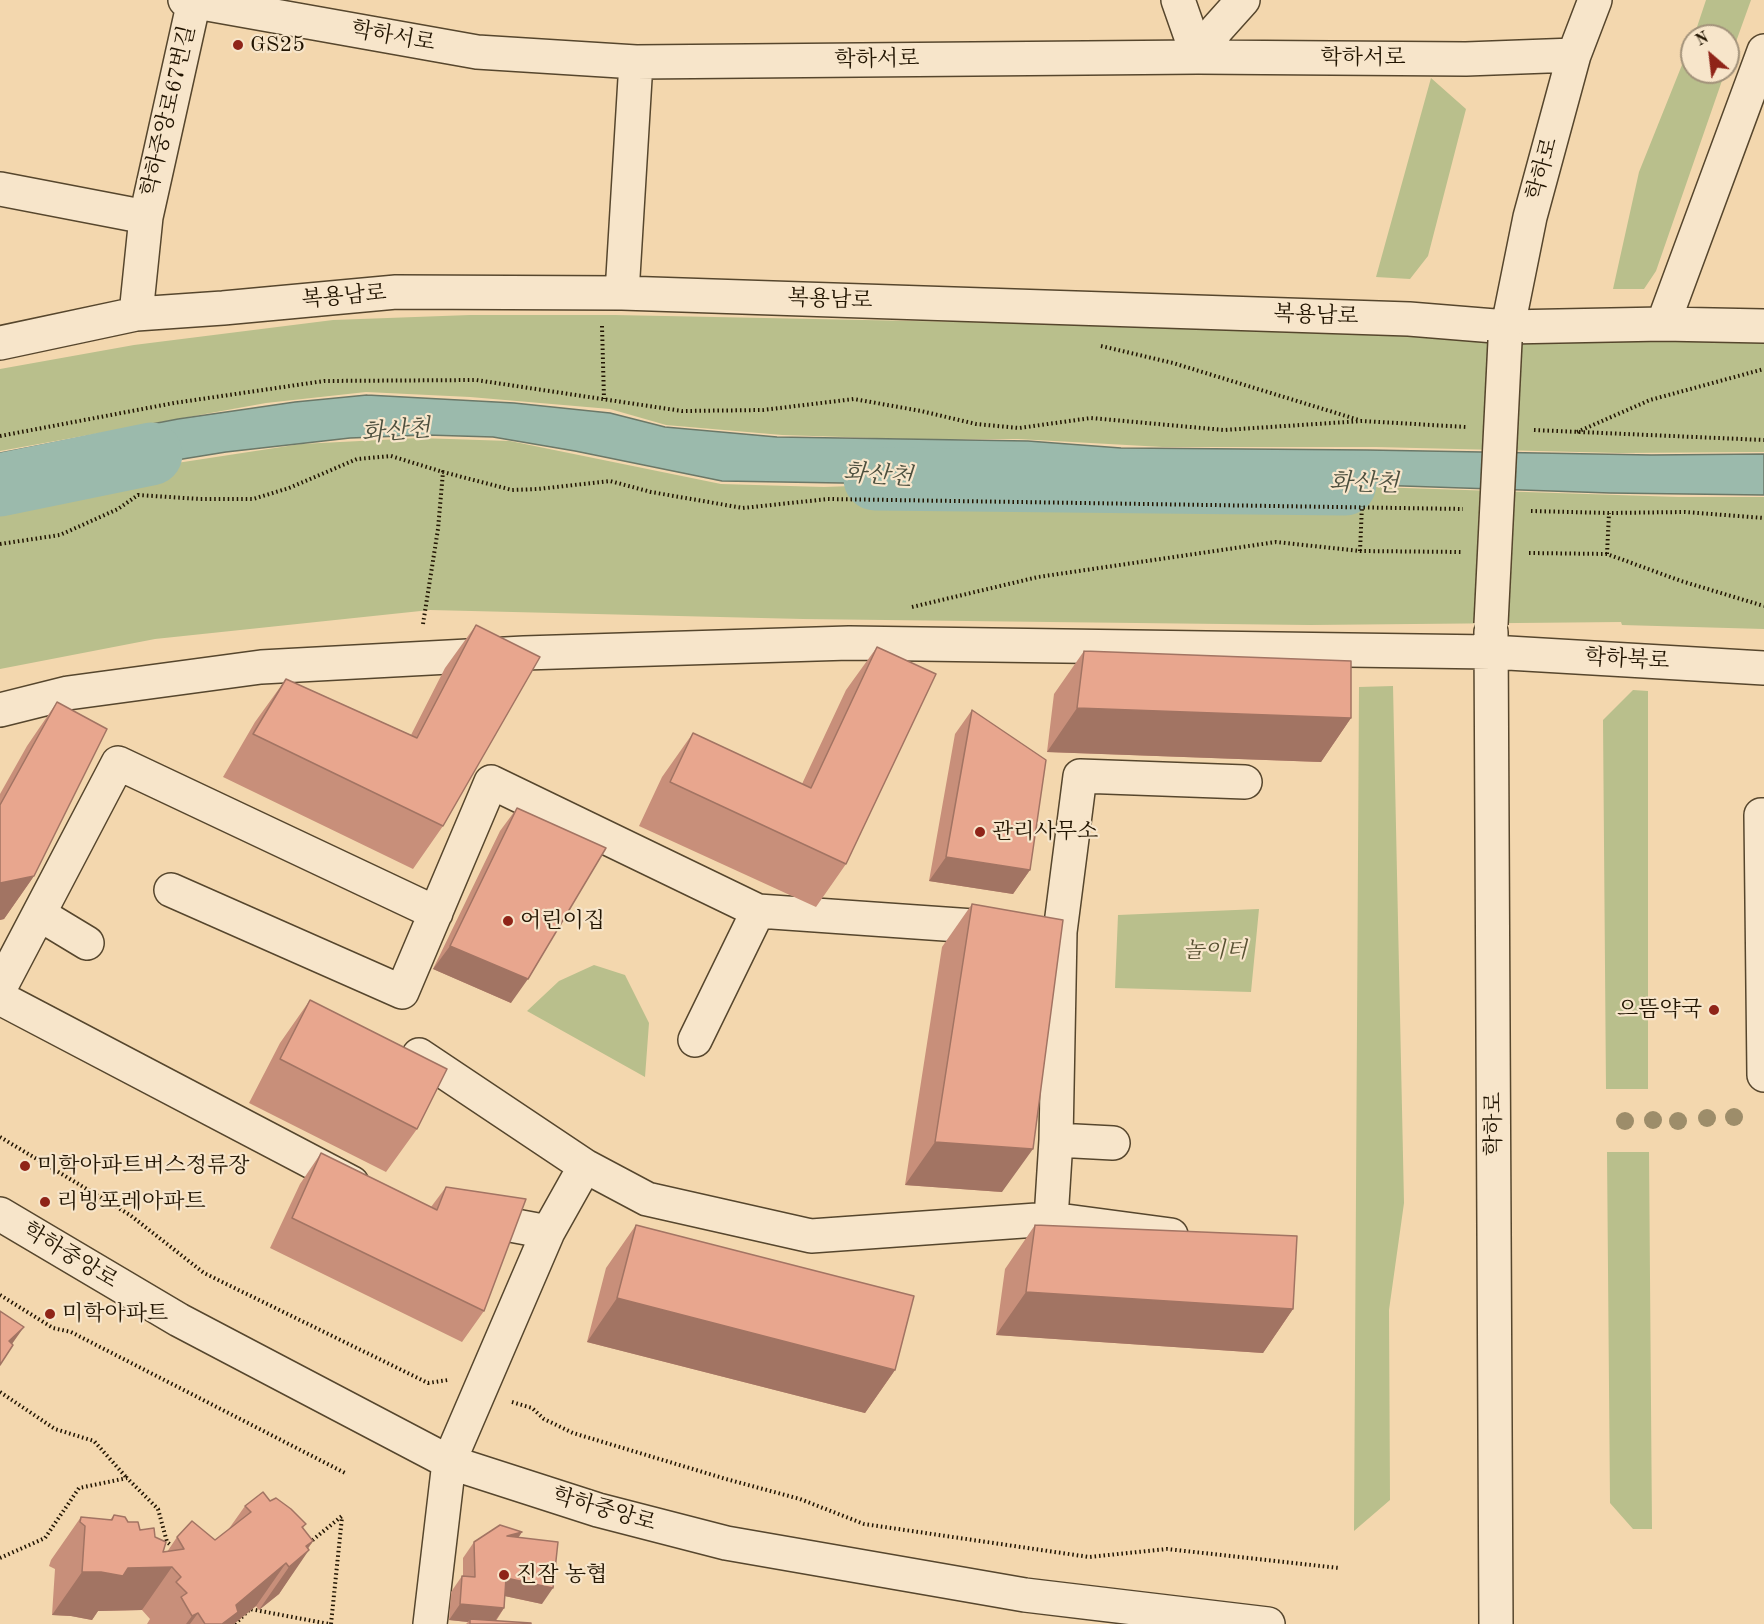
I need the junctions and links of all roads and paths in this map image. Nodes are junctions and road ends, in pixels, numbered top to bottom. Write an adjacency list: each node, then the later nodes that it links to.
1 (1178, 0): 7 (street)
2 (1243, 0): 7 (street)
3 (1594, 0): 6 (street, 학하로)
4 (190, 1): 8 (street, 학하서로); 10 (street, 학하중앙로67번길)
5 (1764, 51): 14 (street)
6 (1574, 55): 7 (street, 학하서로); 16 (street, 학하로)
7 (1198, 57): 8 (street, 학하서로)
8 (636, 62): 11 (street)
9 (0, 189): 10 (street, 학하중앙로67번길)
10 (146, 217): 12 (street)
11 (622, 293): 12 (street, 복용남로); 16 (street, 복용남로)
12 (136, 314): 17 (street, 복용남로)
13 (602, 321): 20 (path)
14 (1663, 324): 15 (street, 복용남로); 16 (street, 복용남로)
15 (1764, 326)
16 (1506, 334): 41 (street, 학하로, bridge)
17 (0, 343)
18 (1097, 345): 21 (path)
19 (1764, 369): 24 (path)
20 (604, 399): 21 (path); 25 (path)
21 (1362, 421): 22 (path)
22 (1469, 427)
23 (1529, 430): 24 (path)
24 (1576, 433): 26 (path)
25 (0, 436)
26 (1764, 440)
27 (443, 472): 28 (path); 33 (path); 40 (path)
28 (1362, 506): 29 (path); 34 (path)
29 (1468, 509)
30 (1527, 511): 31 (path)
31 (1609, 513): 32 (path); 37 (path)
32 (1764, 518)
33 (0, 544)
34 (1360, 551): 35 (path); 39 (path)
35 (1464, 552)
36 (1523, 552): 37 (path)
37 (1607, 554): 38 (path)
38 (1764, 606)
39 (902, 609)
40 (423, 628)
41 (1491, 638): 42 (street, 학하북로); 43 (street, 학하북로); 85 (street, 학하로)
42 (1764, 668)
43 (0, 710)
44 (1245, 782): 50 (street)
45 (1764, 814): 56 (street)
46 (171, 890): 48 (street)
47 (758, 911): 48 (street); 50 (street); 54 (street)
48 (436, 913): 49 (street)
49 (39, 914): 51 (street); 52 (street)
50 (1060, 932): 58 (street)
51 (87, 943)
52 (0, 988)
53 (0, 998): 61 (street)
54 (695, 1040)
55 (419, 1055): 60 (street)
56 (1764, 1075)
57 (0, 1137): 68 (path)
58 (1056, 1140): 59 (street); 64 (street)
59 (1113, 1143)
60 (585, 1166): 64 (street); 65 (street)
61 (376, 1196)
62 (444, 1212): 65 (street)
63 (0, 1214): 70 (street, 학하중앙로)
64 (1051, 1219): 66 (street)
65 (548, 1232): 68 (street)
66 (1202, 1239)
67 (0, 1295): 71 (path)
68 (479, 1391): 70 (street); 76 (path)
69 (0, 1392): 72 (path)
70 (449, 1462): 83 (street); 84 (street, 학하중앙로)
71 (347, 1474)
72 (127, 1478): 74 (path); 75 (path)
73 (308, 1543): 82 (path)
74 (176, 1549)
75 (0, 1558)
76 (1339, 1568)
77 (257, 1600): 79 (path)
78 (241, 1601): 79 (path)
79 (250, 1609): 80 (path); 81 (path)
80 (309, 1622): 82 (path)
81 (235, 1624)
82 (330, 1624)
83 (430, 1624)
84 (1268, 1624)
85 (1496, 1624)

